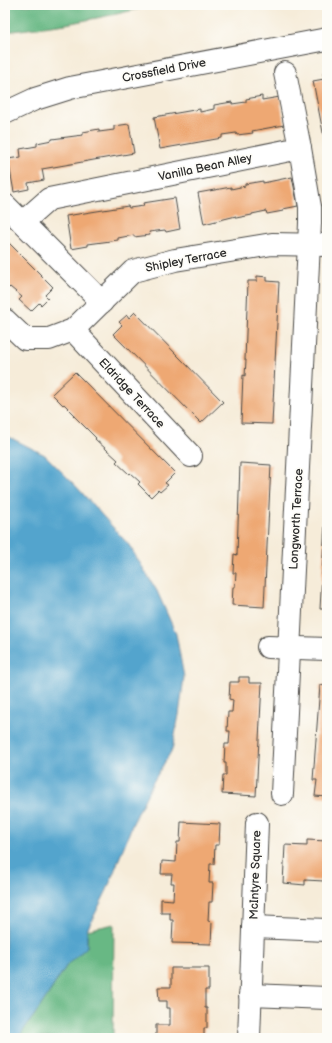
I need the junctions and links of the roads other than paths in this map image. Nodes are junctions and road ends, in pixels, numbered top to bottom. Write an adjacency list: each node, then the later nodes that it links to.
1 (327, 39): 3 (street, Crossfield Drive)
2 (285, 73): 4 (street)
3 (5, 113)
4 (300, 148): 6 (street, Vanilla Bean Alley); 7 (street)
5 (5, 205): 6 (street)
6 (23, 222): 8 (street)
7 (318, 244): 8 (street, Shipley Terrace); 13 (street, Longworth Terrace)
8 (102, 302): 10 (street, Shipley Terrace)
9 (5, 320): 10 (street, Shipley Terrace)
10 (73, 330): 11 (street, Eldridge Terrace)
11 (191, 456)
12 (268, 647): 13 (street)
13 (290, 648): 14 (street); 15 (street, Longworth Terrace)
14 (327, 649)
15 (282, 794)
16 (257, 823): 17 (street, McIntyre Square)
17 (253, 927): 18 (street, McIntyre Square); 19 (street, McIntyre Square)
18 (327, 930)
19 (250, 995): 20 (street); 21 (street, McIntyre Square)
20 (327, 998)
21 (249, 1038)

